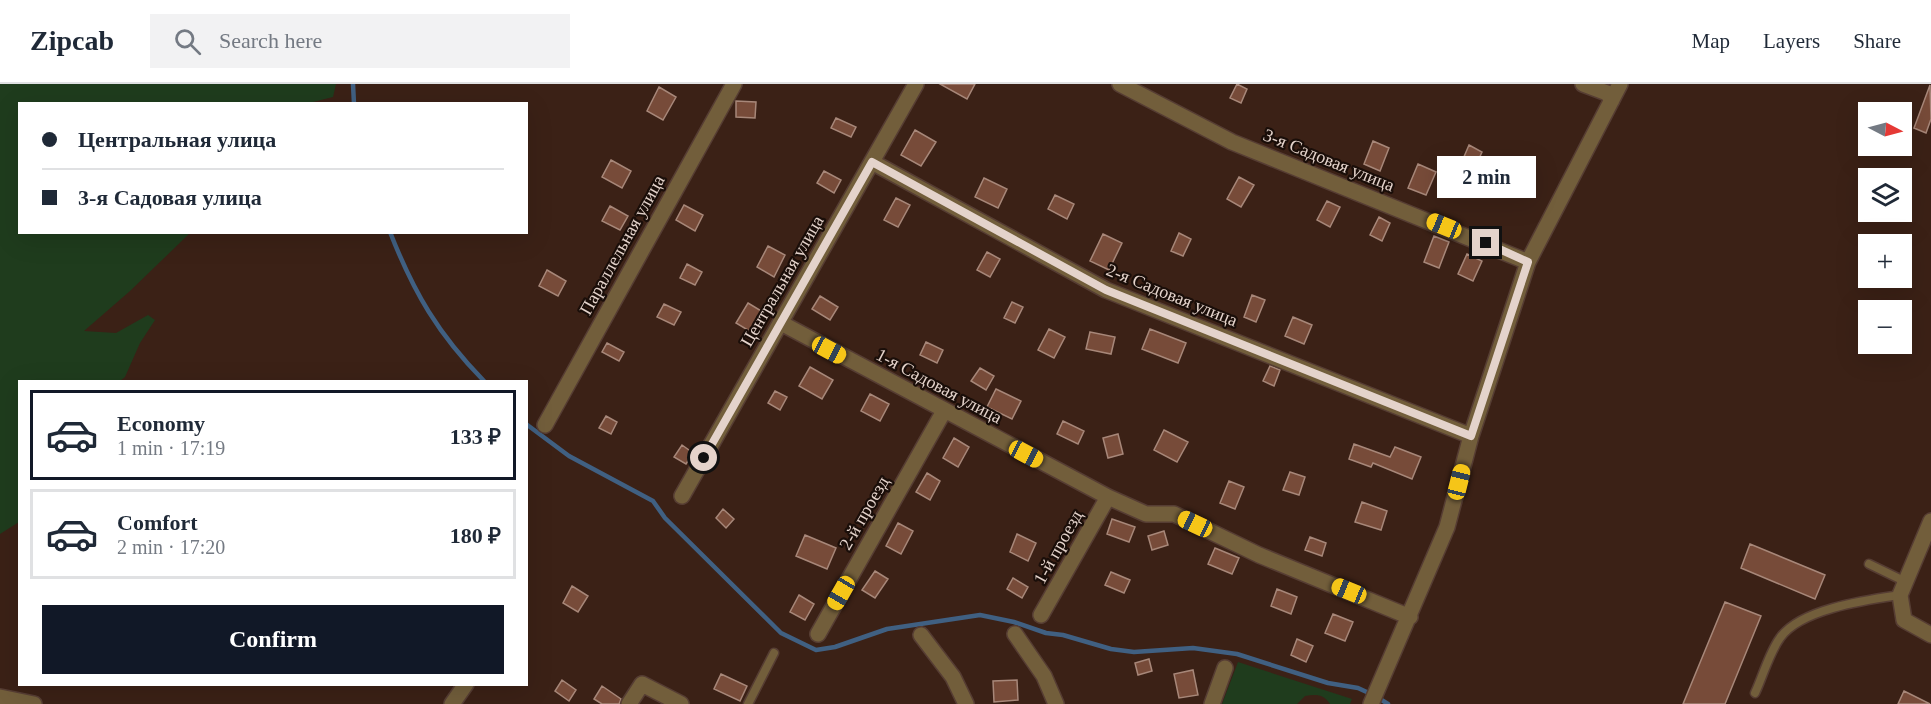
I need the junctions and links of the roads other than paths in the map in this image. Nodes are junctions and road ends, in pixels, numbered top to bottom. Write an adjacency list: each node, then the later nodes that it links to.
1 (734, 84): 11 (street, Параллельная улица)
2 (916, 84): 7 (street, Центральная улица)
3 (1120, 84): 8 (street, 3-я Садовая улица)
4 (1583, 84): 6 (street)
5 (1620, 84): 6 (street)
6 (1612, 100): 8 (street)
7 (872, 162): 9 (street, Центральная улица); 12 (street, 2-я Садовая улица)
8 (1528, 262): 12 (street)
9 (781, 323): 10 (street, 1-я Садовая улица); 13 (street, Центральная улица)
10 (944, 411): 14 (street, 1-я Садовая улица); 20 (street, 2-й проезд)
11 (545, 425)
12 (1471, 436): 19 (street)
13 (682, 496)
14 (1108, 497): 18 (street, 1-й проезд); 19 (street, 1-я Садовая улица)
15 (1931, 521): 17 (street)
16 (1869, 564): 17 (lane)
17 (1902, 588): 23 (street); 27 (lane)
18 (1041, 615)
19 (1410, 617): 37 (street)
20 (818, 634)
21 (1015, 634): 35 (street)
22 (921, 635): 34 (street)
23 (1931, 635)
24 (774, 653): 33 (lane)
25 (1225, 668): 36 (street)
26 (465, 686): 30 (street)
27 (1755, 693)
28 (0, 697): 29 (street)
29 (34, 704)
30 (452, 704)
31 (629, 704): 32 (street)
32 (681, 704)
33 (748, 704)
34 (966, 704)
35 (1056, 704)
36 (1212, 704)
37 (1371, 704)

